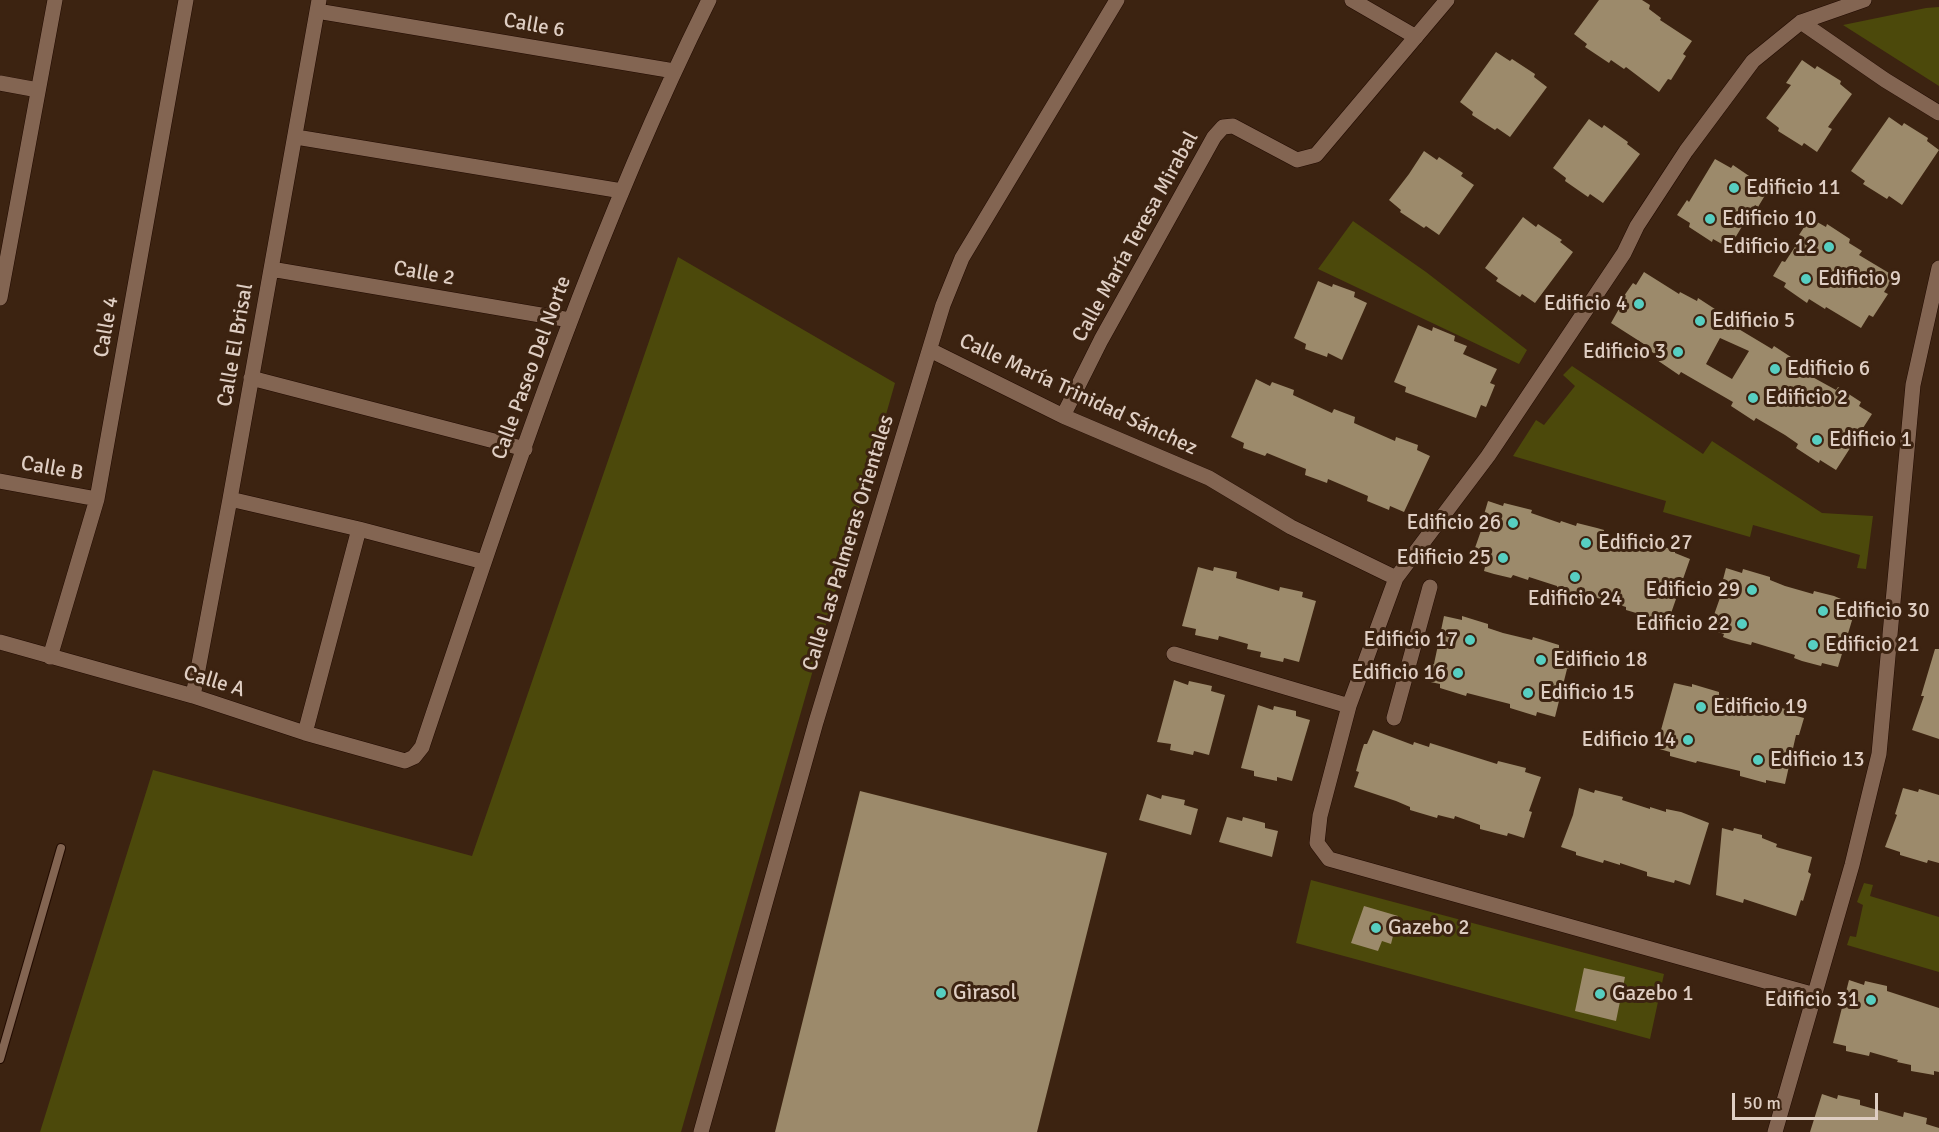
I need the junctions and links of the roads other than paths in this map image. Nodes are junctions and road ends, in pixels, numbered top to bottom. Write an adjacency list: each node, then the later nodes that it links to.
1 (55, 0): 13 (street)
2 (186, 0): 27 (street, Calle 4)
3 (709, 0): 11 (street, Calle Paseo Del Norte)
4 (1117, 0): 22 (street, Calle Las Palmeras Orientales)
5 (1352, 0): 10 (street)
6 (1447, 0): 10 (street, Calle María Teresa Mirabal)
7 (1864, 0): 9 (street)
8 (318, 5): 11 (street, Calle 6); 15 (street, Calle El Brisal)
9 (1801, 22): 14 (street); 31 (street)
10 (1416, 37): 24 (street, Calle María Teresa Mirabal)
11 (674, 71): 16 (street, Calle Paseo Del Norte)
12 (0, 83): 13 (street)
13 (38, 90): 17 (street)
14 (1939, 113)
15 (296, 137): 16 (street); 19 (street, Calle El Brisal)
16 (622, 191): 21 (street, Calle Paseo Del Norte)
17 (8, 215): 20 (street)
18 (1939, 268): 42 (street)
19 (271, 269): 21 (street, Calle 2); 23 (street, Calle El Brisal)
20 (0, 298)
21 (570, 320): 25 (street, Calle Paseo Del Norte)
22 (930, 350): 24 (street, Calle María Trinidad Sánchez); 44 (street, Calle Las Palmeras Orientales)
23 (251, 378): 25 (street); 28 (street, Calle El Brisal)
24 (1063, 416): 31 (street, Calle María Trinidad Sánchez)
25 (525, 449): 30 (street, Calle Paseo Del Norte)
26 (0, 481): 27 (street, Calle B)
27 (97, 499): 35 (street, Calle 4)
28 (230, 500): 29 (street); 36 (street, Calle El Brisal)
29 (359, 530): 30 (street); 39 (street)
30 (484, 562): 40 (street, Calle Paseo Del Norte)
31 (1396, 578): 37 (street)
32 (1430, 587): 38 (street)
33 (0, 642): 35 (street, Calle A)
34 (1174, 654): 37 (street)
35 (50, 657): 36 (street, Calle A)
36 (193, 696): 39 (street, Calle A)
37 (1348, 706): 42 (street)
38 (1394, 718)
39 (305, 733): 40 (street, Calle A)
40 (414, 757)
41 (61, 848): 43 (lane)
42 (1815, 995): 45 (street)
43 (0, 1059)
44 (701, 1132)
45 (1775, 1132)

